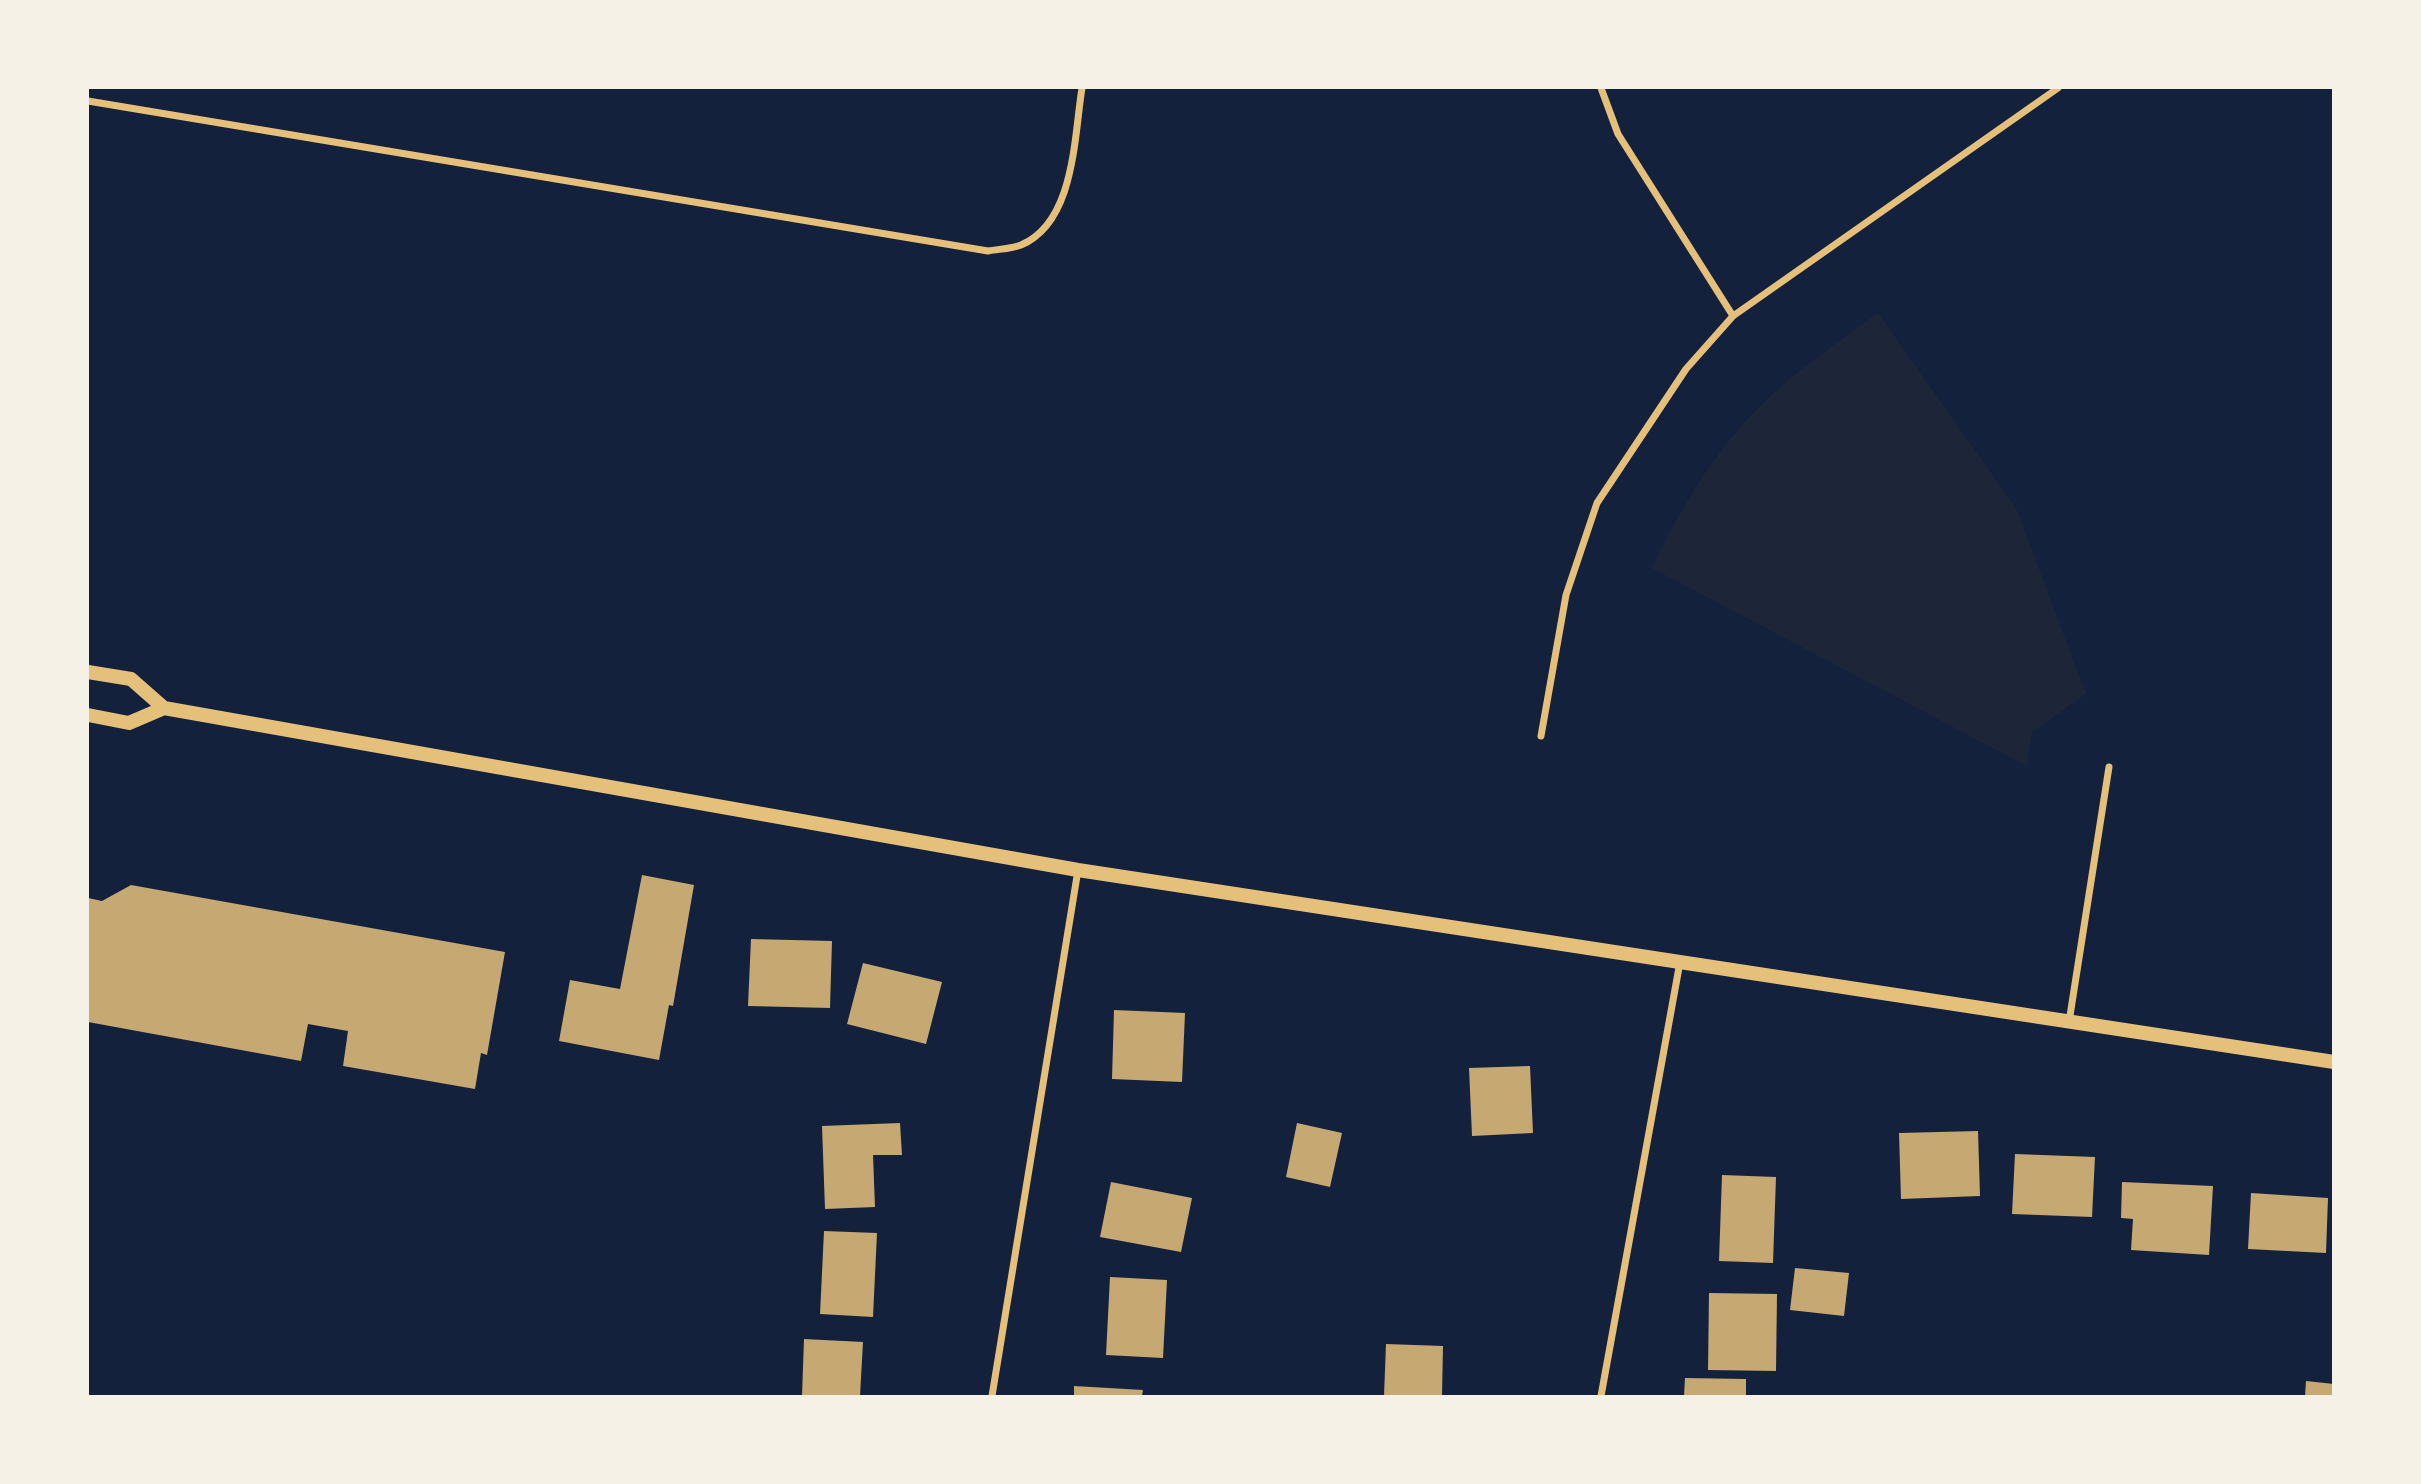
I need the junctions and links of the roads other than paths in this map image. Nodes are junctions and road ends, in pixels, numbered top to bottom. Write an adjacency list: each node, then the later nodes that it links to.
1 (1082, 88): 4 (street)
2 (1601, 88): 5 (street)
3 (2058, 88): 5 (street)
4 (88, 101)
5 (1733, 316): 9 (street)
6 (88, 672): 7 (main road)
7 (164, 708): 8 (main road); 11 (main road)
8 (88, 715)
9 (1541, 736)
10 (2109, 767): 13 (street)
11 (1079, 870): 12 (main road); 15 (street)
12 (1681, 961): 13 (main road); 16 (street)
13 (2069, 1023): 14 (main road)
14 (2333, 1062)
15 (992, 1396)
16 (1601, 1396)

